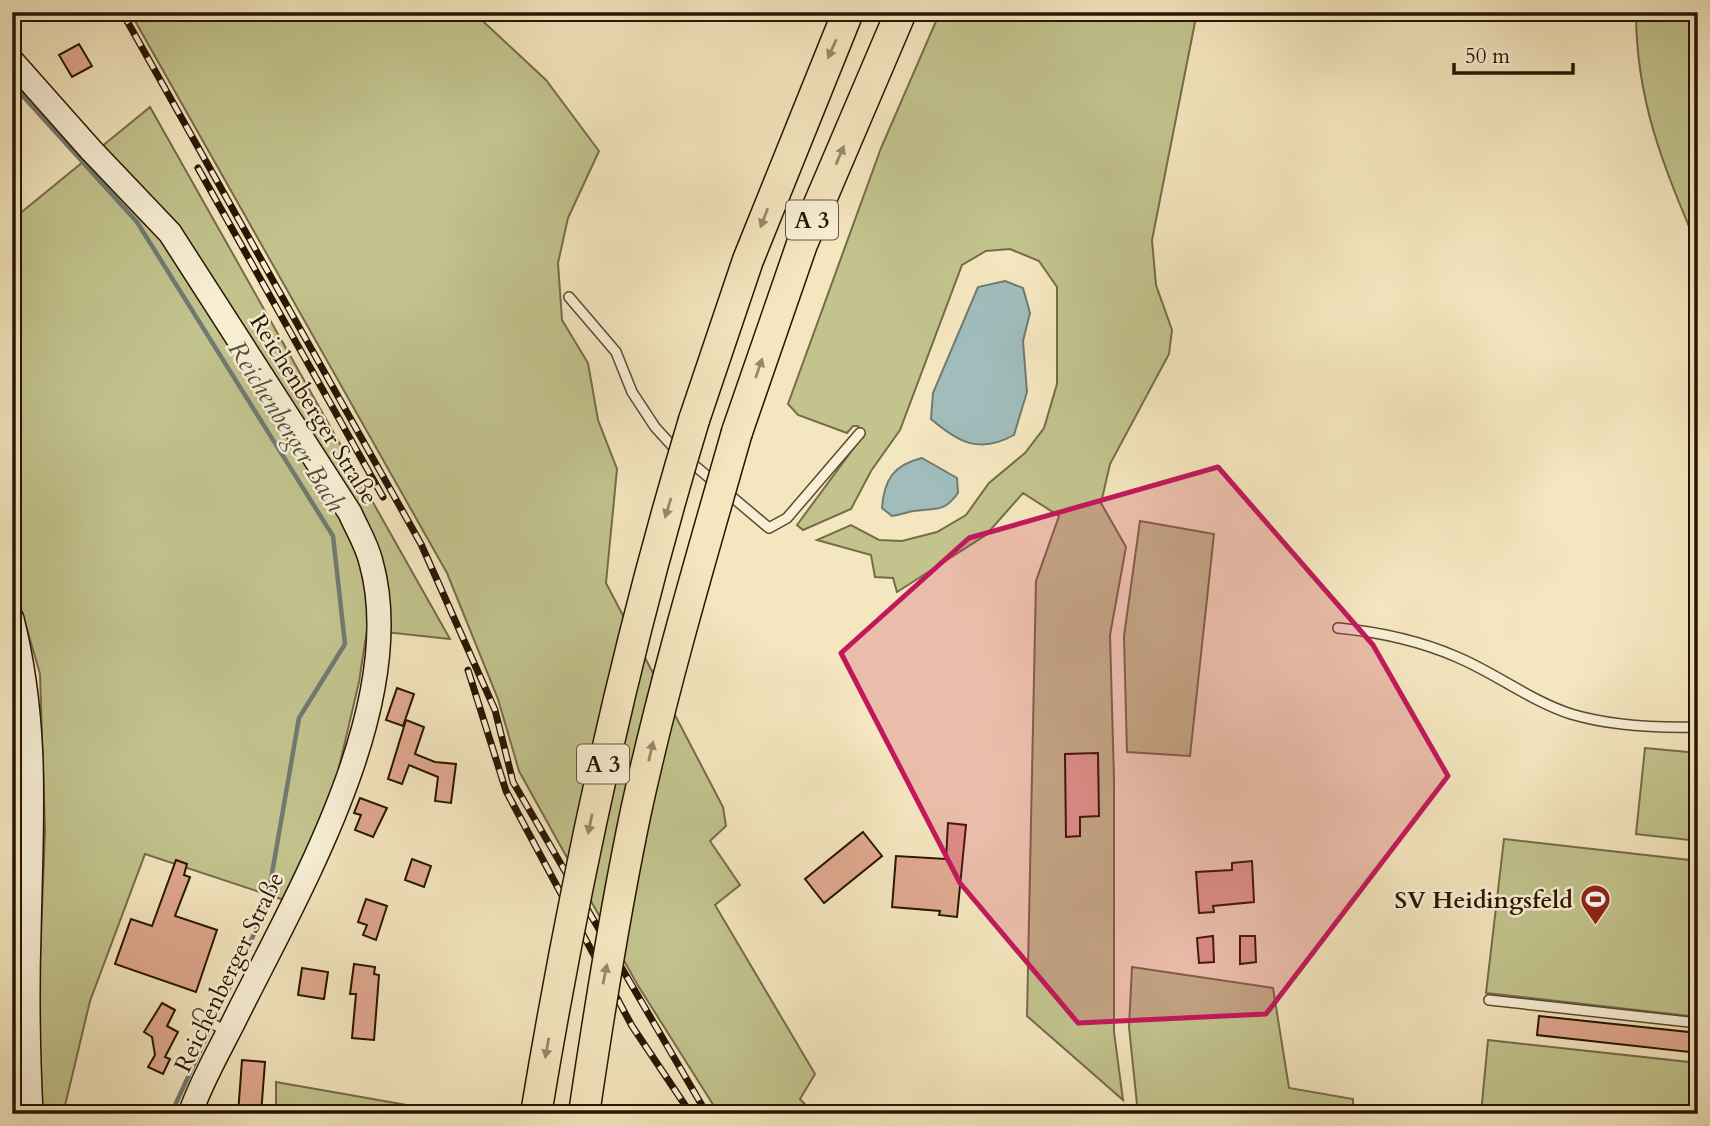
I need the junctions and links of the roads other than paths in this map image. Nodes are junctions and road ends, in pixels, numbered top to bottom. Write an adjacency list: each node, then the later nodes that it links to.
1 (848, 12): 15 (highway, A 3, one-way to 15, bridge)
2 (901, 12): 16 (highway, A 3, one-way to 2, bridge)
3 (12, 61): 12 (main road, Reichenberger Straße)
4 (569, 297): 5 (lane)
5 (860, 433)
6 (12, 619): 13 (main road)
7 (1338, 628): 8 (lane)
8 (1698, 727)
9 (1489, 1000): 11 (lane)
10 (200, 1015): 12 (lane)
11 (1698, 1023)
12 (224, 1031): 14 (main road, Reichenberger Straße)
13 (31, 1114)
14 (190, 1114)
15 (536, 1114)
16 (584, 1114)

